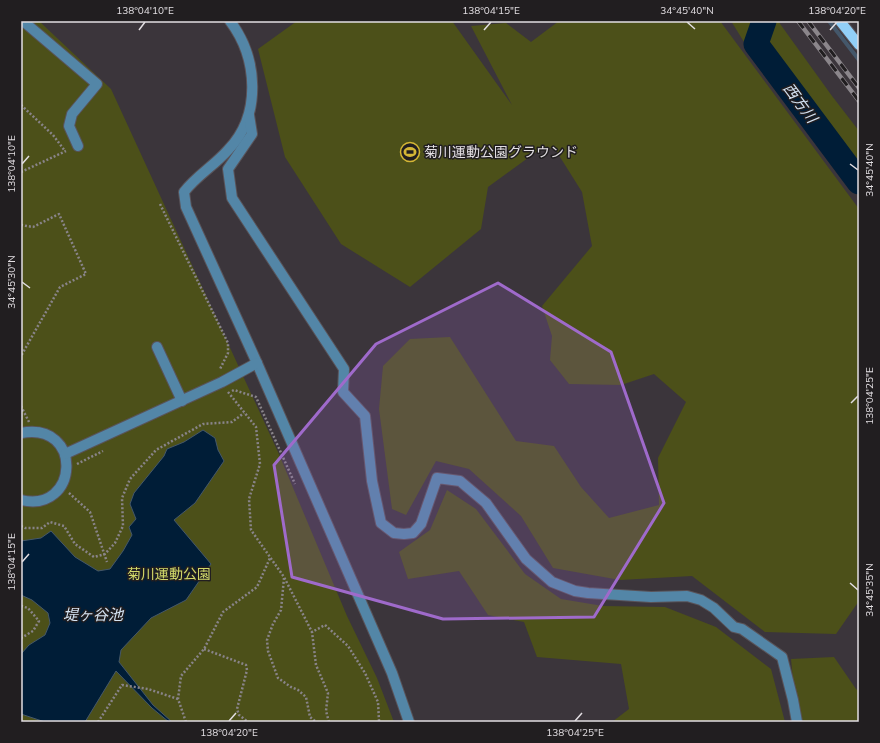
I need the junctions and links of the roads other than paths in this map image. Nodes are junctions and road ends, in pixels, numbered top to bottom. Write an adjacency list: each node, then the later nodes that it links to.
1 (23, 21): 6 (street)
2 (230, 21): 5 (street)
3 (840, 21): 4 (main road)
4 (859, 45)
5 (249, 114): 8 (street); 14 (street)
6 (78, 146)
7 (157, 347): 9 (street)
8 (257, 364): 9 (street); 13 (street)
9 (182, 401): 11 (street)
10 (21, 433): 11 (street)
11 (65, 454): 12 (street)
12 (21, 500)
13 (409, 722)
14 (797, 722)

